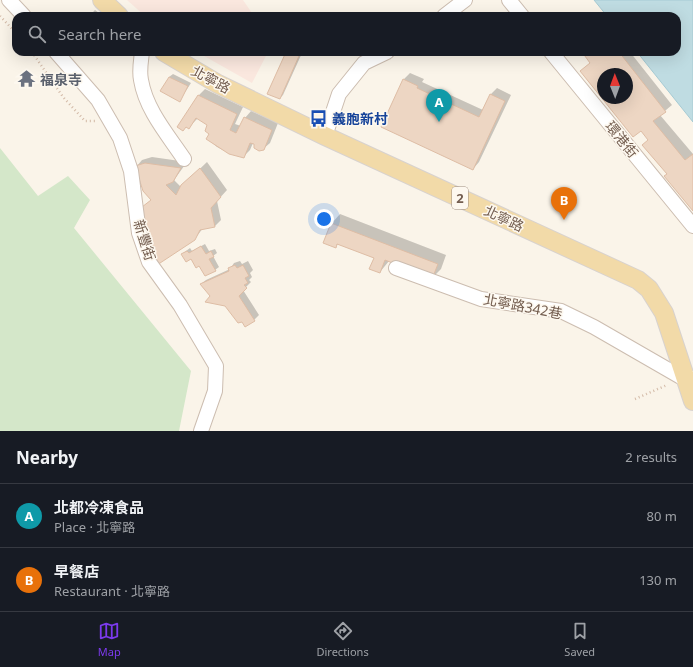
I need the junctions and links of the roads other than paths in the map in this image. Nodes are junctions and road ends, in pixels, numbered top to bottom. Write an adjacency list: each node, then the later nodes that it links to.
1 (9, 0): 5 (street)
2 (102, 0): 6 (main road)
3 (465, 0): 7 (street)
4 (509, 0): 8 (street)
5 (20, 12)
6 (115, 12)
7 (449, 12)
8 (519, 12)
9 (60, 56): 20 (street, 新豐街)
10 (142, 56): 15 (street)
11 (171, 56): 14 (main road, 北寧路 / 2)
12 (378, 56): 14 (street)
13 (554, 56): 16 (street, 環港街)
14 (326, 136): 18 (main road, 北寧路 / 2)
15 (184, 160)
16 (693, 226)
17 (396, 268): 18 (street, 北寧路342巷)
18 (690, 379): 19 (main road, 北寧路 / 2)
19 (693, 401)
20 (201, 431)

